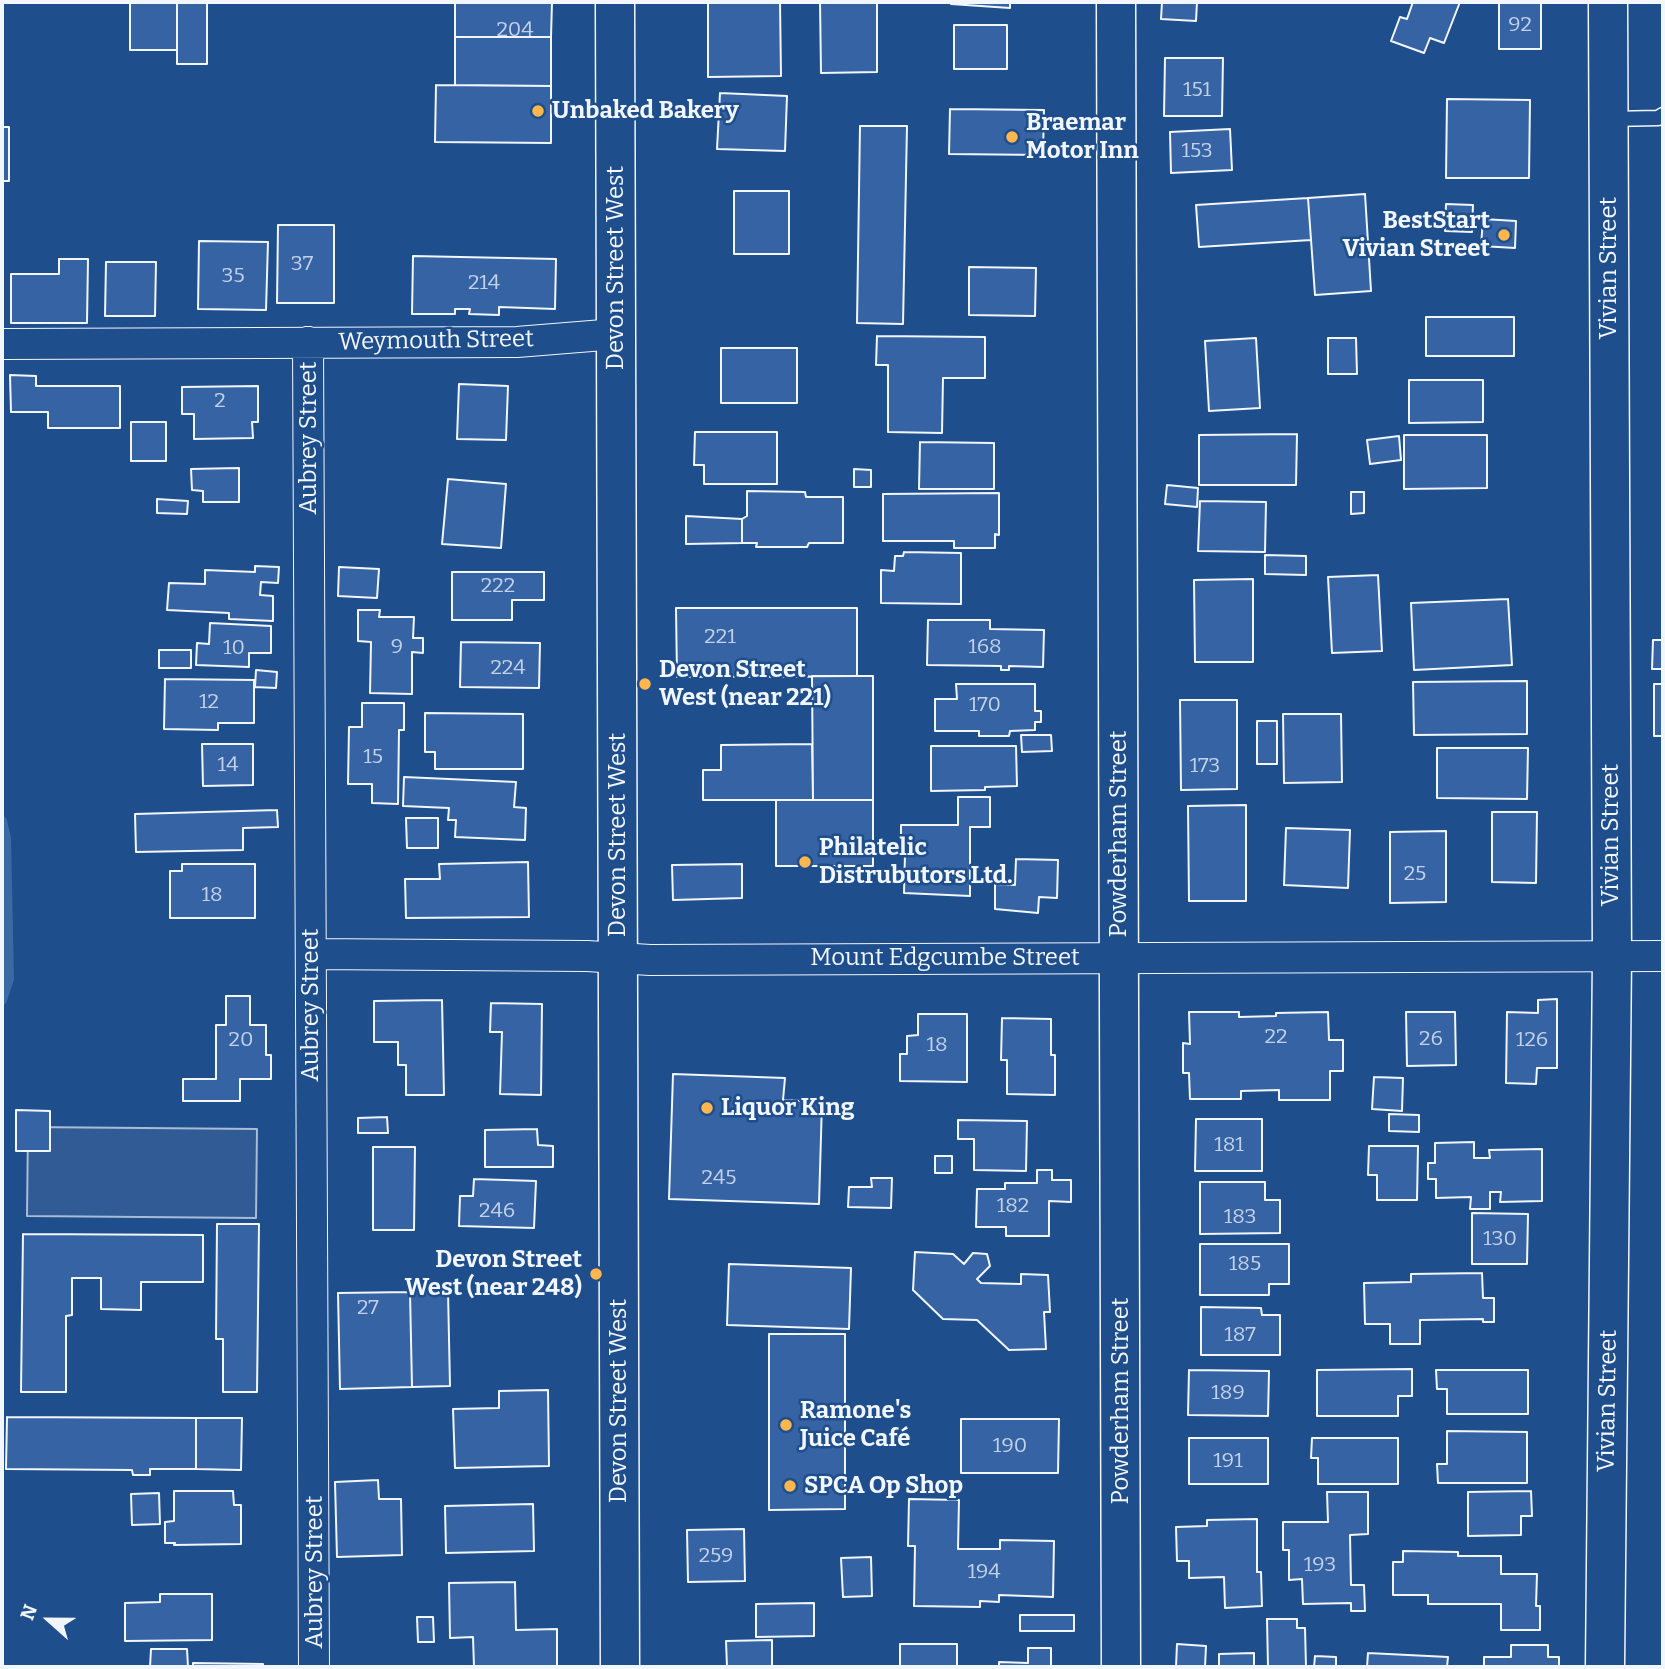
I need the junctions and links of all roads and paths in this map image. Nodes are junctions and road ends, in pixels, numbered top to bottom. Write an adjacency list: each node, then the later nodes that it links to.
1 (615, 2): 6 (main road, Devon Street West)
2 (1116, 2): 13 (main road, Powderham Street)
3 (1608, 2): 5 (main road, Vivian Street)
4 (1663, 115): 5 (lane)
5 (1608, 119): 10 (main road, Vivian Street)
6 (616, 334): 7 (street, Weymouth Street); 12 (main road, Devon Street West)
7 (308, 342): 8 (street, Weymouth Street); 9 (street, Aubrey Street)
8 (5, 344)
9 (311, 954): 12 (street, Mount Edgcumbe Street); 14 (street, Aubrey Street)
10 (1612, 956): 11 (street, Mount Edgcumbe Street); 13 (street, Mount Edgcumbe Street); 17 (main road, Vivian Street)
11 (1663, 956)
12 (618, 957): 13 (street, Mount Edgcumbe Street); 15 (main road, Devon Street West)
13 (1120, 957): 16 (main road, Powderham Street)
14 (314, 1667)
15 (620, 1667)
16 (1121, 1667)
17 (1605, 1667)

